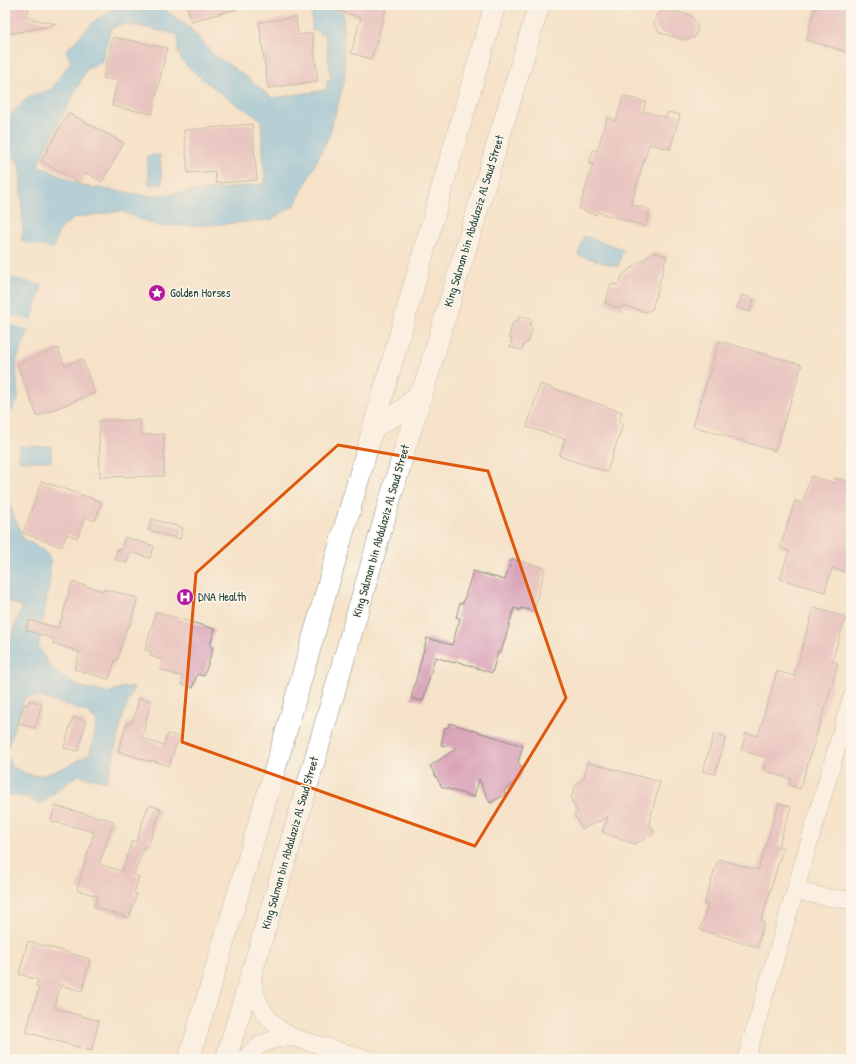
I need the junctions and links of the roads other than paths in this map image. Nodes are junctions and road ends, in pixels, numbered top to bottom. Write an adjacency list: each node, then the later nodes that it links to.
1 (495, 5): 6 (main road)
2 (533, 5): 4 (main road)
3 (540, 5): 4 (main road, King Salman bin Abdulaziz Al Saud Street)
4 (526, 48): 5 (main road, King Salman bin Abdulaziz Al Saud Street)
5 (426, 381): 6 (main road); 10 (main road, King Salman bin Abdulaziz Al Saud Street)
6 (374, 427): 12 (main road)
7 (851, 699): 8 (street)
8 (796, 885): 9 (street); 16 (street)
9 (851, 898)
10 (252, 972): 11 (street); 13 (main road, King Salman bin Abdulaziz Al Saud Street)
11 (294, 1038): 14 (street); 15 (street)
12 (189, 1059)
13 (226, 1059)
14 (245, 1059)
15 (367, 1059)
16 (746, 1059)

